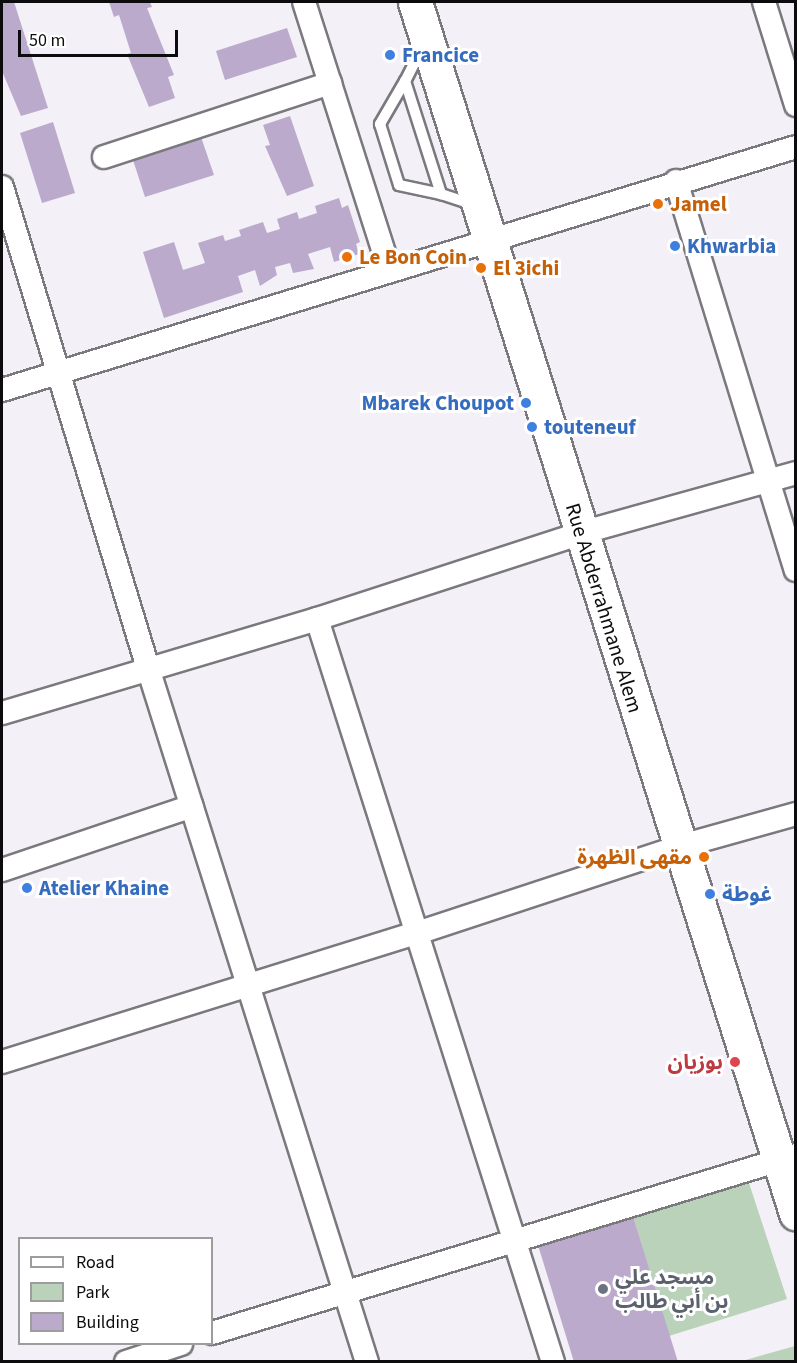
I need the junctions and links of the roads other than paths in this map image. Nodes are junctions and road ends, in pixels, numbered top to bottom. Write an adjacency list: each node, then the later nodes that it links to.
1 (304, 2): 6 (street)
2 (415, 2): 4 (main road, Rue Abderrahmane Alem)
3 (764, 2): 7 (street)
4 (427, 40): 5 (lane); 13 (main road, Rue Abderrahmane Alem)
5 (405, 81): 12 (lane); 12 (lane)
6 (330, 83): 9 (street); 15 (street)
7 (795, 105)
8 (795, 147): 10 (street)
9 (104, 157)
10 (676, 181): 14 (street); 19 (street)
11 (2, 186): 16 (street)
12 (441, 194): 13 (lane)
13 (481, 208): 14 (main road, Rue Abderrahmane Alem)
14 (492, 241): 15 (street); 20 (main road, Rue Abderrahmane Alem)
15 (390, 271): 16 (street)
16 (60, 372): 17 (street); 23 (street)
17 (2, 390)
18 (795, 473): 19 (street)
19 (768, 482): 20 (street); 21 (street)
20 (581, 533): 22 (street); 27 (main road, Rue Abderrahmane Alem)
21 (795, 570)
22 (316, 619): 23 (street); 29 (street)
23 (148, 668): 24 (street); 25 (street)
24 (2, 712)
25 (192, 806): 28 (street); 30 (street)
26 (795, 814): 27 (street)
27 (678, 847): 29 (street); 32 (main road, Rue Abderrahmane Alem)
28 (2, 870)
29 (417, 933): 30 (street); 34 (street)
30 (247, 983): 31 (street); 35 (street)
31 (2, 1062)
32 (787, 1157): 33 (main road, Rue Abderrahmane Alem); 34 (street)
33 (795, 1213)
34 (515, 1239): 35 (street); 40 (street)
35 (344, 1290): 36 (street); 39 (street)
36 (213, 1334)
37 (178, 1345): 38 (street)
38 (126, 1362)
39 (367, 1362)
40 (553, 1362)

